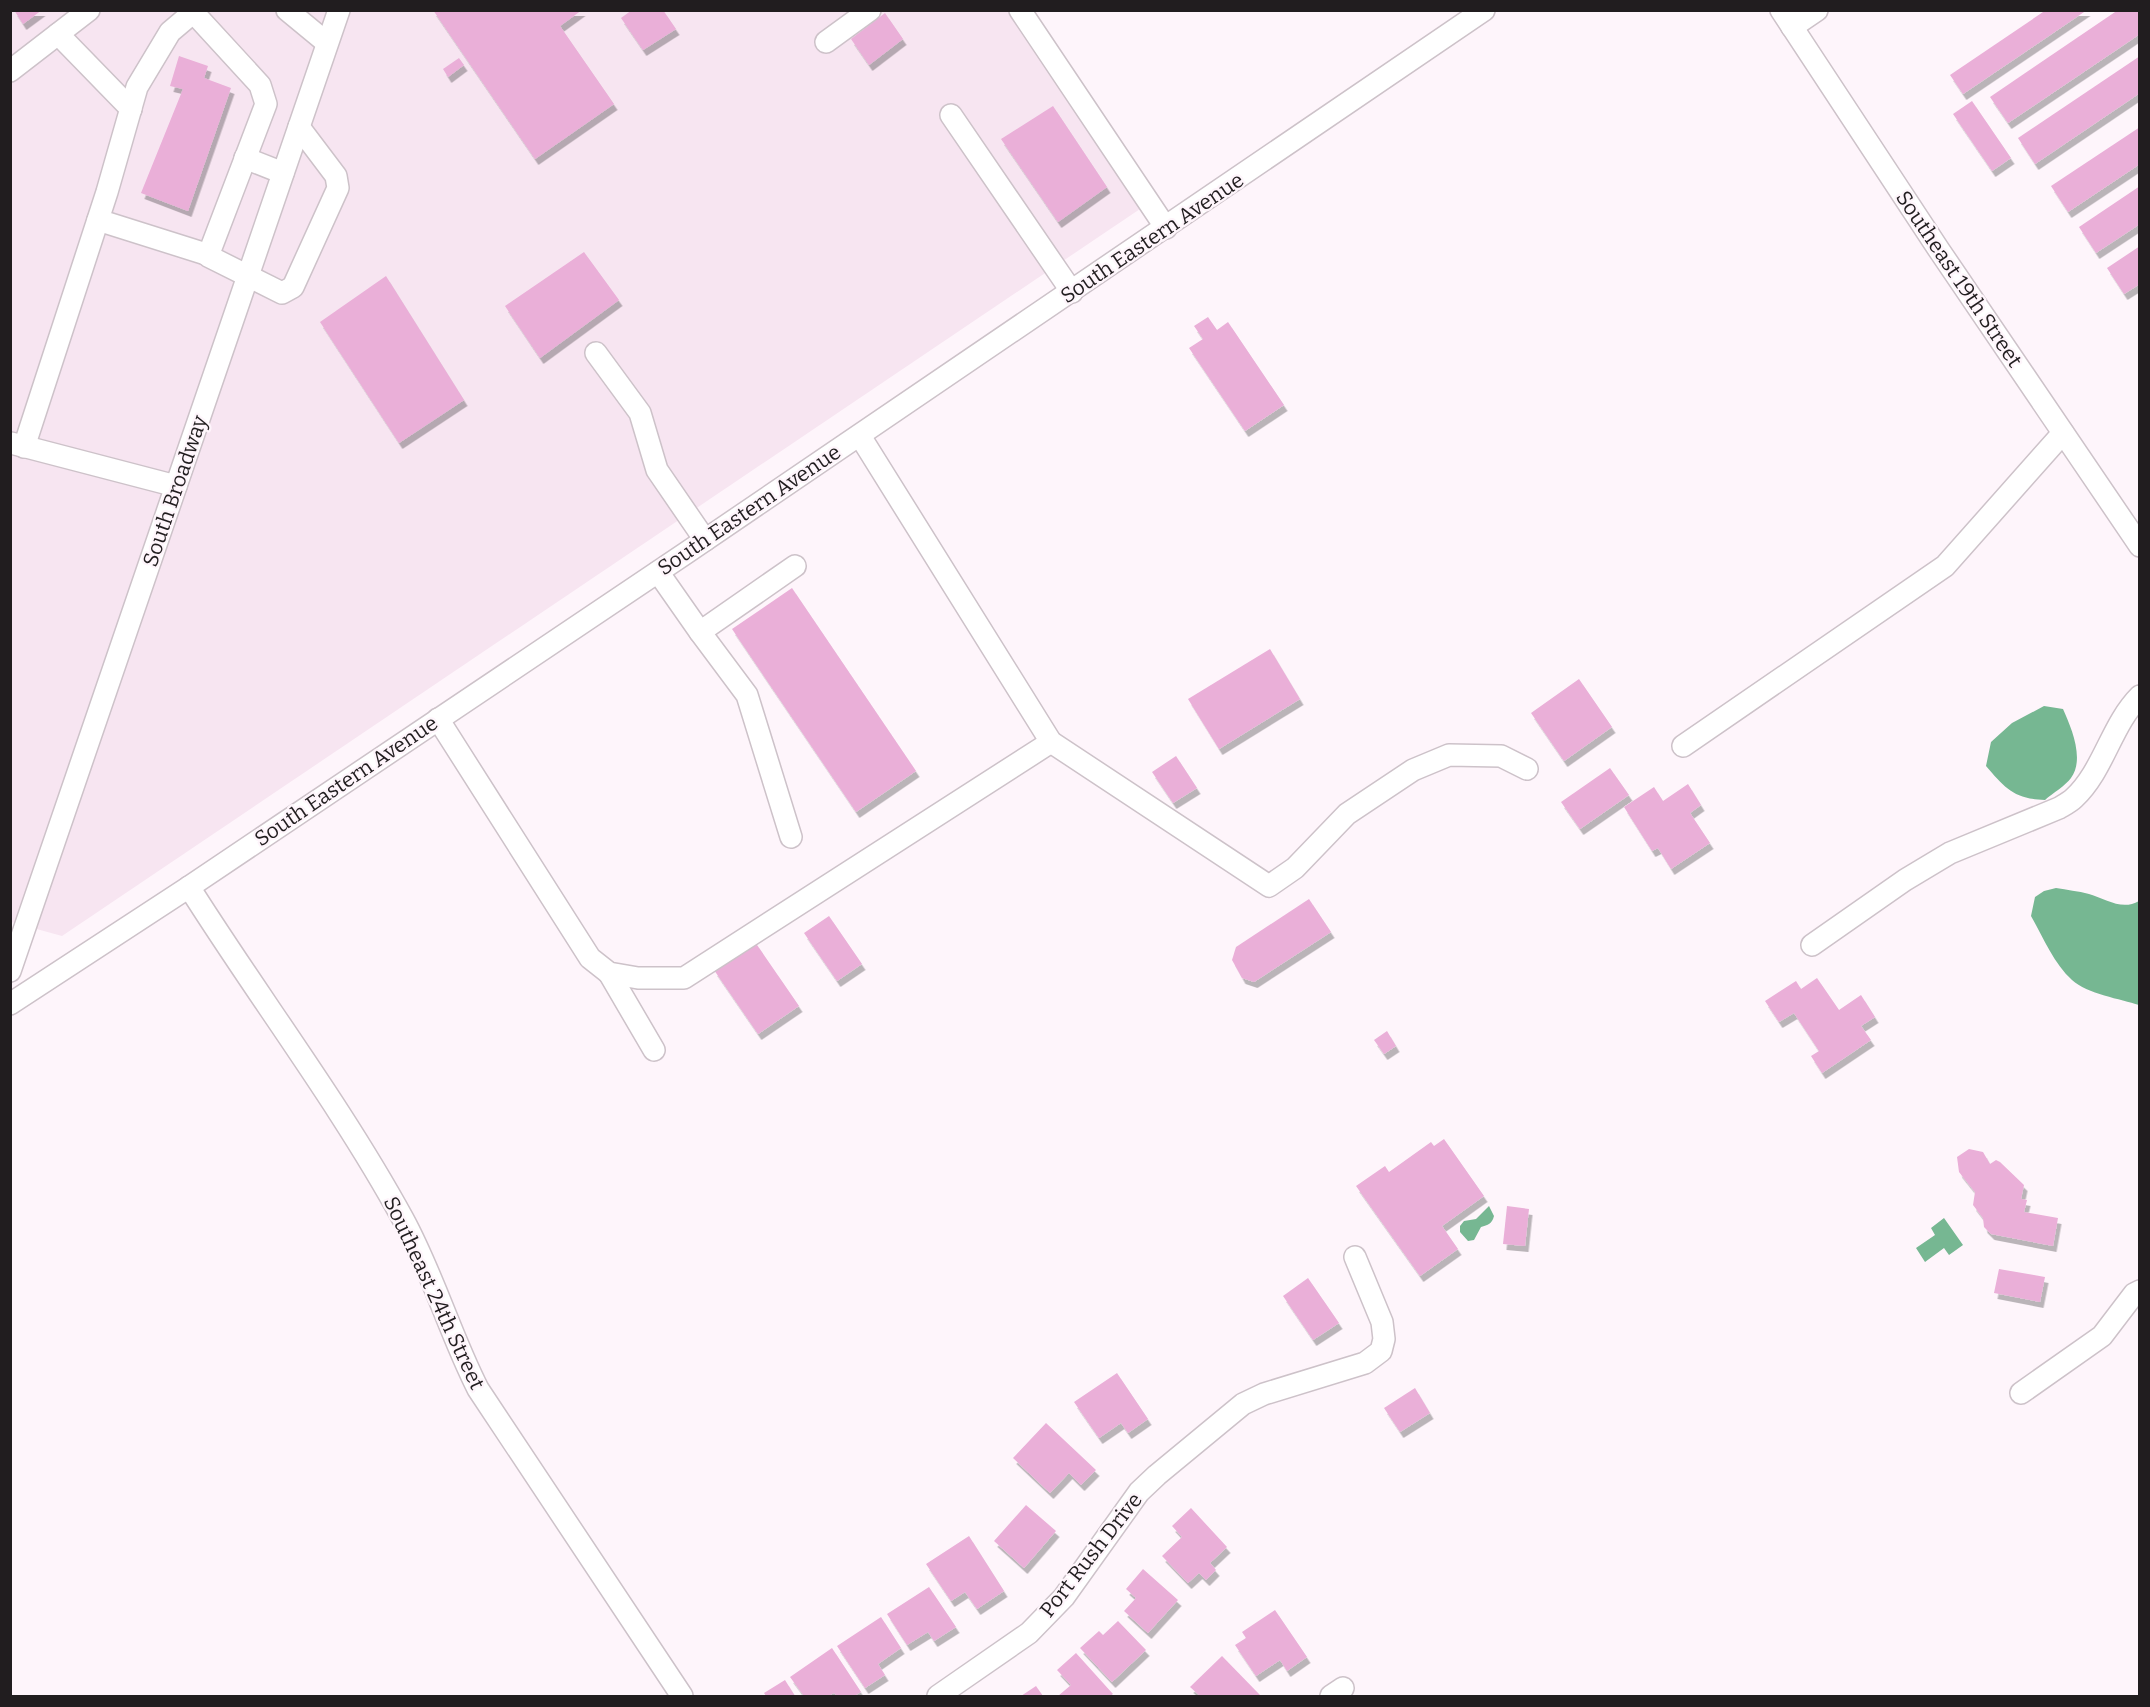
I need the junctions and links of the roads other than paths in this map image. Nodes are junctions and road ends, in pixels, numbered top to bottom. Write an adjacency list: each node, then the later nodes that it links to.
1 (89, 10): 10 (street)
2 (287, 10): 12 (street)
3 (339, 10): 12 (street, South Broadway)
4 (870, 10): 11 (street)
5 (1020, 10): 20 (street)
6 (1484, 10): 20 (street, South Eastern Avenue)
7 (1816, 10): 9 (street)
8 (194, 11): 14 (street); 17 (street)
9 (1787, 19): 25 (street, Southeast 19th Street)
10 (58, 34): 13 (street); 14 (street)
11 (826, 42)
12 (327, 43): 16 (street, South Broadway)
13 (10, 71)
14 (131, 109): 19 (street)
15 (951, 115): 23 (street)
16 (299, 127): 18 (street, South Broadway); 22 (street)
17 (245, 158): 18 (street); 21 (street)
18 (283, 173): 22 (street, South Broadway)
19 (98, 220): 21 (street); 27 (street)
20 (1166, 228): 23 (street, South Eastern Avenue)
21 (209, 255): 22 (street)
22 (248, 277): 28 (street, South Broadway)
23 (1072, 292): 26 (street, South Eastern Avenue)
24 (596, 353): 29 (street)
25 (2063, 433): 30 (street, Southeast 19th Street); 37 (street)
26 (860, 436): 29 (street, South Eastern Avenue); 36 (street)
27 (17, 445): 28 (street)
28 (176, 486): 42 (street, South Broadway)
29 (705, 540): 32 (street, South Eastern Avenue)
30 (2139, 546)
31 (795, 566): 33 (street)
32 (658, 572): 33 (street); 35 (street, South Eastern Avenue)
33 (700, 632): 39 (street)
34 (2139, 696): 41 (street)
35 (438, 719): 40 (street, South Eastern Avenue); 43 (street)
36 (1051, 742): 38 (street); 43 (street)
37 (1683, 746)
38 (1527, 769)
39 (791, 837)
40 (189, 887): 44 (street, South Eastern Avenue); 49 (street, Southeast 24th Street)
41 (1812, 945)
42 (10, 971)
43 (609, 973): 45 (street)
44 (10, 1004)
45 (654, 1050)
46 (1355, 1257): 50 (street, Port Rush Drive)
47 (2139, 1291): 48 (street)
48 (2021, 1393)
49 (682, 1696)
50 (938, 1696)

